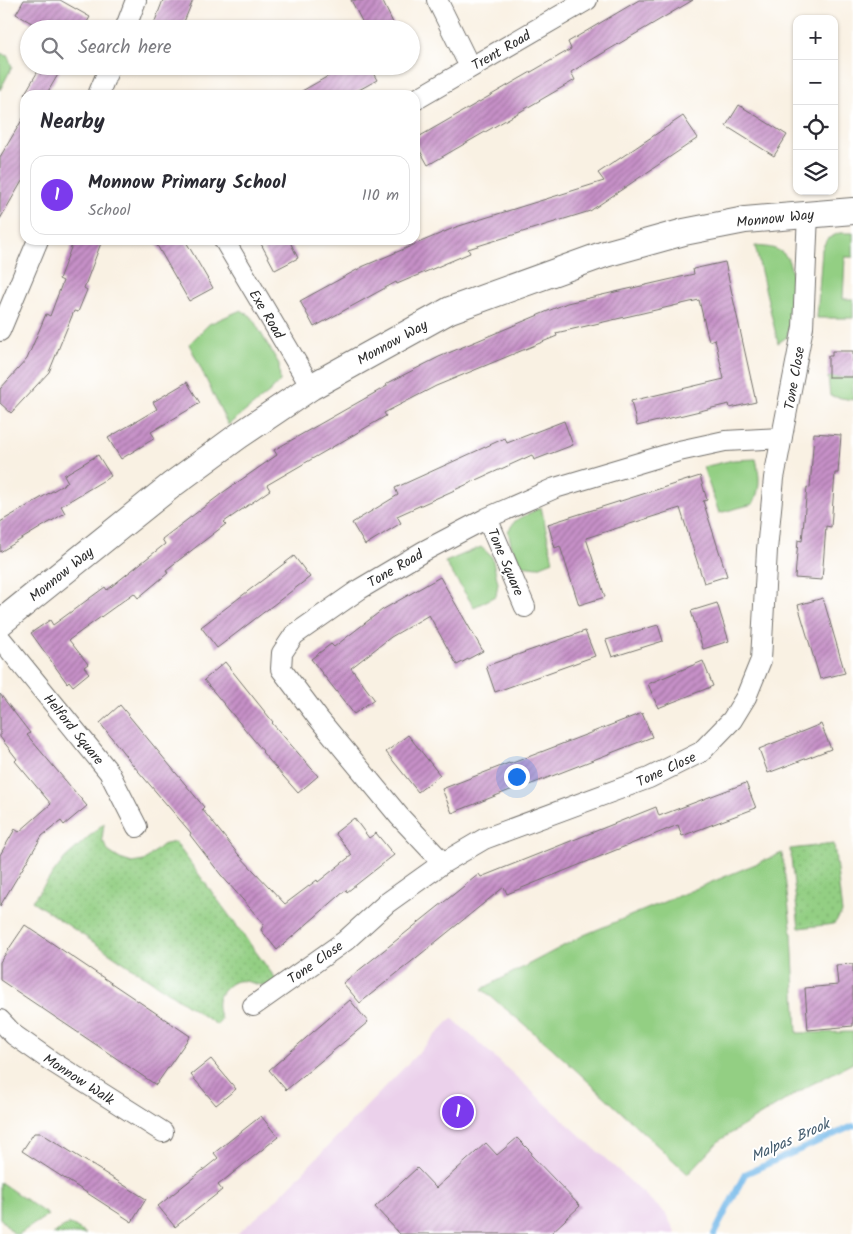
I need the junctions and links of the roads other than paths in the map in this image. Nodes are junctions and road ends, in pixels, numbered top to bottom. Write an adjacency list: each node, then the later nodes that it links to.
1 (437, 0): 5 (street)
2 (587, 0): 5 (street, Trent Road)
3 (131, 2): 4 (street)
4 (127, 20)
5 (470, 67): 8 (street, Trent Road)
6 (106, 75): 7 (street)
7 (100, 90)
8 (420, 97)
9 (853, 211): 10 (street, Monnow Way)
10 (808, 214): 14 (street, Monnow Way); 15 (street, Tone Close)
11 (36, 245): 13 (street)
12 (227, 245): 14 (street, Exe Road)
13 (0, 330)
14 (311, 388): 18 (street, Monnow Way)
15 (782, 438): 16 (street, Tone Road); 21 (street, Tone Close)
16 (487, 518): 17 (street, Tone Square); 21 (street, Tone Road)
17 (525, 607)
18 (0, 623)
19 (0, 638): 20 (street, Helford Square)
20 (137, 827)
21 (443, 862): 22 (street, Tone Close)
22 (253, 1006)
23 (0, 1020): 24 (street, Monnow Walk)
24 (162, 1132)

